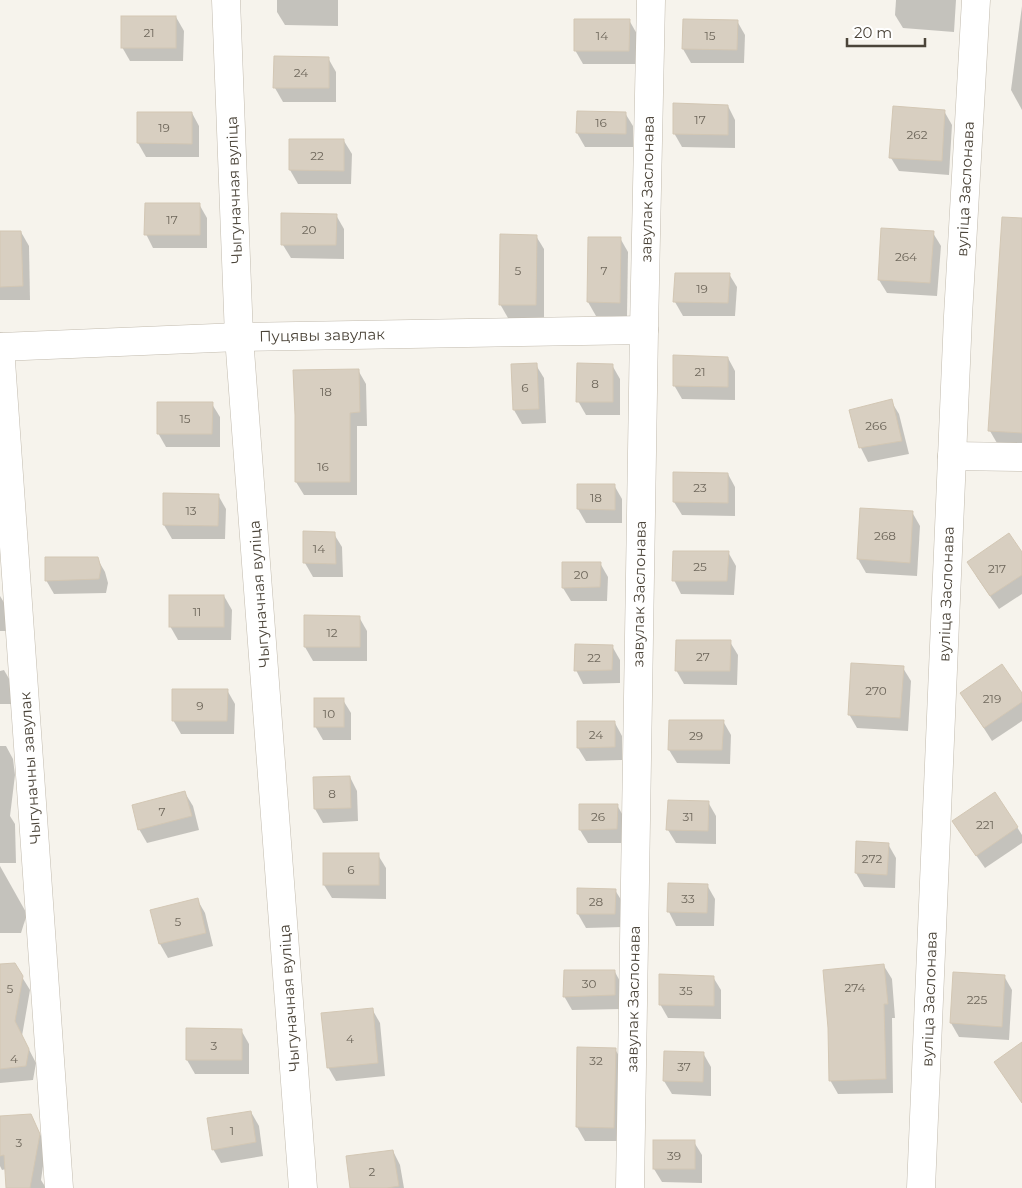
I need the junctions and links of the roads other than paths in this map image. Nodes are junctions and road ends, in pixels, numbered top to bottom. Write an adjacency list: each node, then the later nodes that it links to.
1 (226, 0): 5 (street, Чыгуначная вуліца)
2 (651, 0): 4 (street, завулак Заслонава)
3 (976, 0): 7 (street, вуліца Заслонава)
4 (644, 330): 5 (street, Пуцявы завулак); 11 (street, завулак Заслонава)
5 (240, 337): 6 (street, Пуцявы завулак); 10 (street, Чыгуначная вуліца)
6 (0, 348): 9 (street, Чыгуначны завулак)
7 (952, 456): 8 (street); 12 (street, вуліца Заслонава)
8 (1022, 457)
9 (59, 1188)
10 (303, 1188)
11 (630, 1188)
12 (921, 1188)

